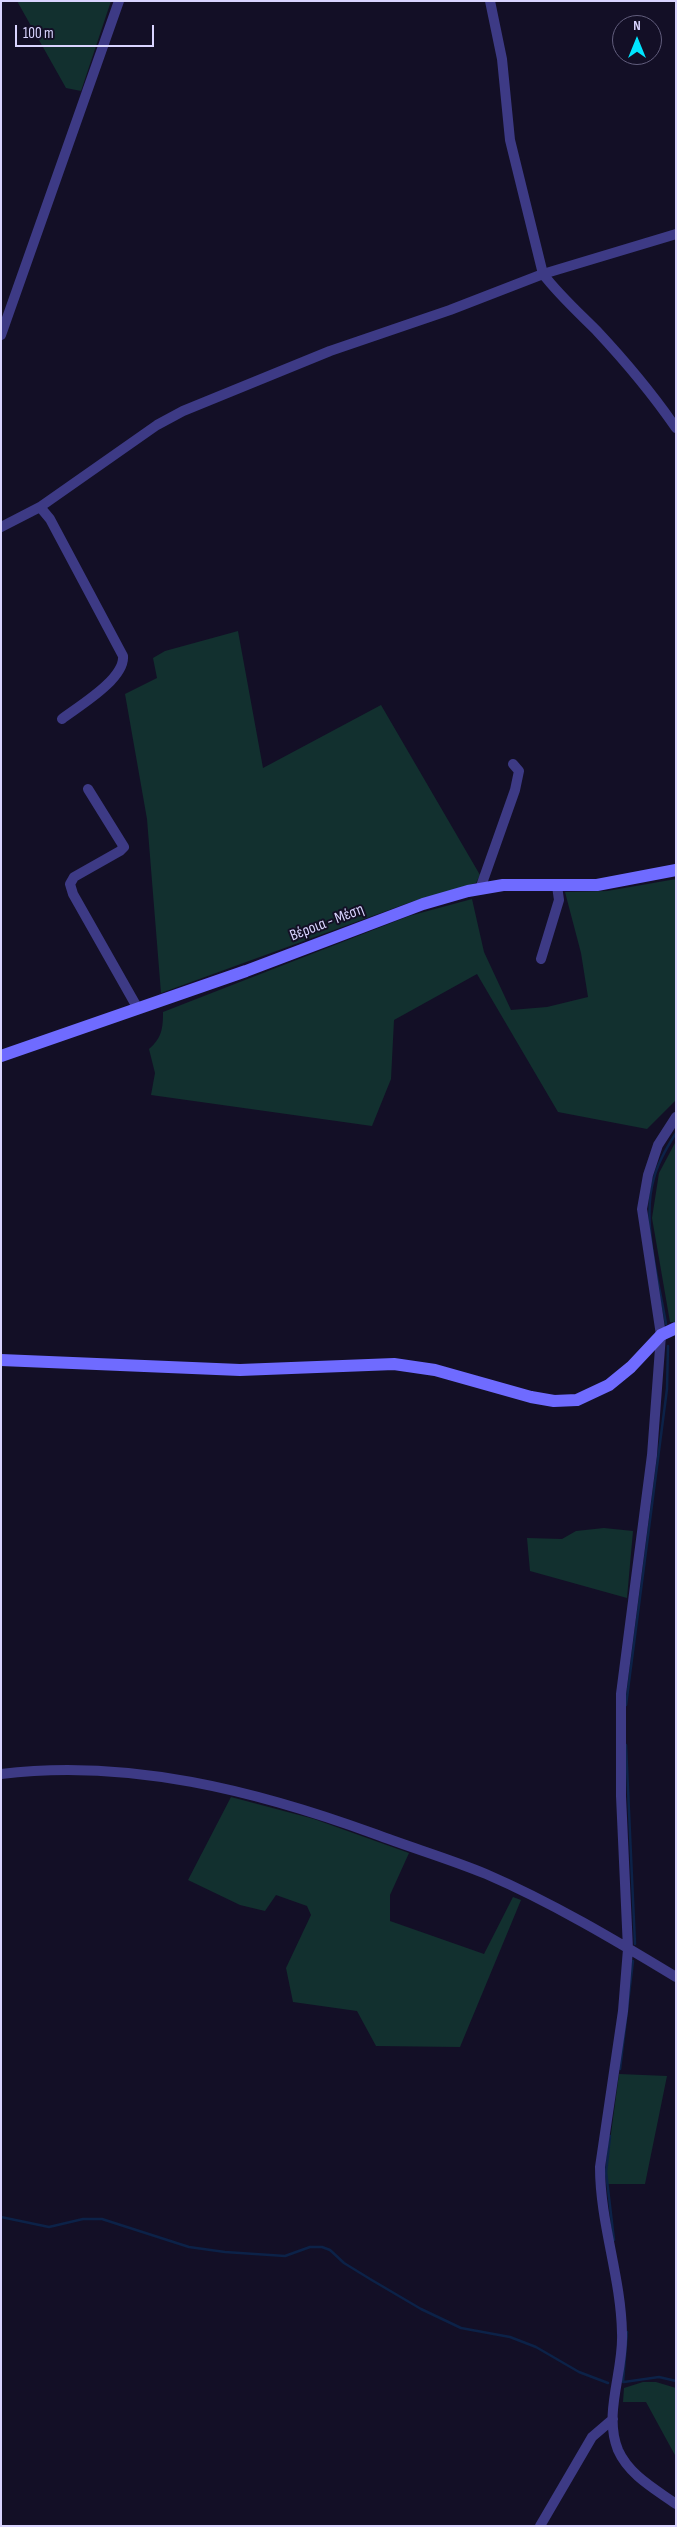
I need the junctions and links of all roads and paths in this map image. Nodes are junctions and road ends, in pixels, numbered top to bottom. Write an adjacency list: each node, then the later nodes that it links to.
1 (119, 1): 5 (street)
2 (490, 1): 4 (street)
3 (676, 234): 4 (street)
4 (543, 274): 7 (street); 8 (street)
5 (5, 314): 6 (street)
6 (1, 335)
7 (676, 428)
8 (40, 507): 9 (street); 10 (street)
9 (1, 527)
10 (62, 719)
11 (513, 764): 15 (street)
12 (88, 789): 17 (street)
13 (676, 870): 14 (street, Βέροια - Μέση)
14 (557, 886): 15 (street, Βέροια - Μέση); 16 (street)
15 (480, 889): 17 (street, Βέροια - Μέση)
16 (541, 959)
17 (137, 1007): 18 (street, Βέροια - Μέση)
18 (1, 1056)
19 (676, 1118): 21 (street)
20 (676, 1328): 21 (street)
21 (661, 1335): 22 (street); 24 (street)
22 (1, 1360)
23 (1, 1774): 24 (street)
24 (628, 1949): 25 (street); 26 (street)
25 (676, 1977)
26 (614, 2418): 27 (street); 28 (street)
27 (676, 2504)
28 (540, 2526)

